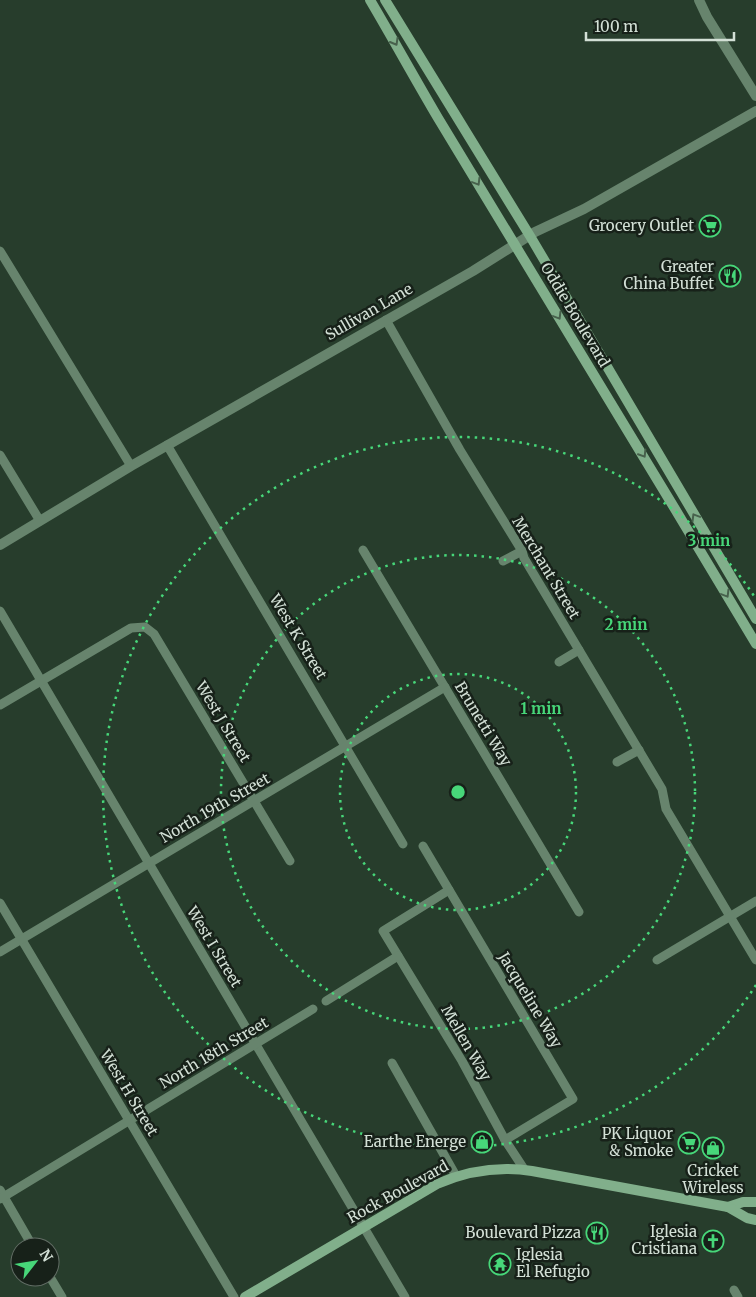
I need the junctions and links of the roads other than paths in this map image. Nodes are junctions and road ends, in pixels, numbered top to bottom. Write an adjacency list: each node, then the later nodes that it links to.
1 (370, 0): 7 (main road, Oddie Boulevard, one-way to 7)
2 (384, 0): 6 (main road, Oddie Boulevard)
3 (699, 0): 4 (street)
4 (756, 96)
5 (756, 112): 6 (street, Sullivan Lane)
6 (530, 236): 7 (street, Sullivan Lane); 19 (main road, Oddie Boulevard, one-way to 6)
7 (514, 244): 9 (street, Sullivan Lane); 20 (main road, Oddie Boulevard, one-way to 20)
8 (0, 251): 12 (street)
9 (386, 320): 10 (street, Sullivan Lane); 16 (street, Merchant Street)
10 (168, 445): 12 (street, Sullivan Lane); 26 (street, West K Street)
11 (0, 455): 13 (street)
12 (131, 466): 13 (street, Sullivan Lane)
13 (40, 521): 14 (street, Sullivan Lane)
14 (0, 545)
15 (363, 550): 24 (street, Brunetti Way)
16 (522, 551): 17 (street); 21 (street, Merchant Street)
17 (503, 561)
18 (0, 610): 23 (street, West I Street)
19 (756, 619)
20 (756, 644)
21 (579, 650): 22 (street); 27 (street, Merchant Street)
22 (559, 662)
23 (41, 680): 25 (street); 29 (street, West J Street); 33 (street, West I Street)
24 (445, 687): 26 (street, North 19th Street); 37 (street, Brunetti Way)
25 (0, 705)
26 (346, 746): 29 (street, North 19th Street); 30 (street, West K Street)
27 (639, 750): 28 (street); 38 (street, Merchant Street)
28 (617, 762)
29 (254, 801): 32 (street, West J Street); 33 (street, North 19th Street)
30 (404, 844)
31 (423, 846): 34 (street, Jacqueline Way)
32 (290, 861)
33 (148, 863): 39 (street, North 19th Street); 46 (street, West I Street)
34 (449, 890): 41 (street, Mellen Way); 49 (street, Jacqueline Way)
35 (756, 902): 38 (street)
36 (0, 903): 39 (street, West H Street)
37 (579, 912)
38 (730, 917): 42 (street); 43 (street, Merchant Street)
39 (22, 939): 40 (street, North 19th Street); 48 (street, West H Street)
40 (0, 952)
41 (398, 956): 44 (street); 49 (street, Mellen Way)
42 (657, 960)
43 (756, 960)
44 (326, 1001)
45 (314, 1010): 46 (street, North 18th Street)
46 (256, 1044): 48 (street, North 18th Street); 56 (street, West I Street)
47 (392, 1063): 51 (street)
48 (129, 1120): 52 (street, North 18th Street); 58 (street, West H Street)
49 (505, 1140): 50 (street, Mellen Way)
50 (524, 1169): 51 (main road, Rock Boulevard); 54 (main road, Rock Boulevard)
51 (456, 1176): 56 (main road, Rock Boulevard)
52 (1, 1195): 57 (street)
53 (756, 1202): 54 (main road, Rock Boulevard)
54 (728, 1207): 55 (main road, Rock Boulevard)
55 (756, 1220)
56 (364, 1227): 59 (main road, Rock Boulevard); 60 (street, West I Street)
57 (27, 1237)
58 (234, 1297)
59 (245, 1297)
60 (405, 1297)

